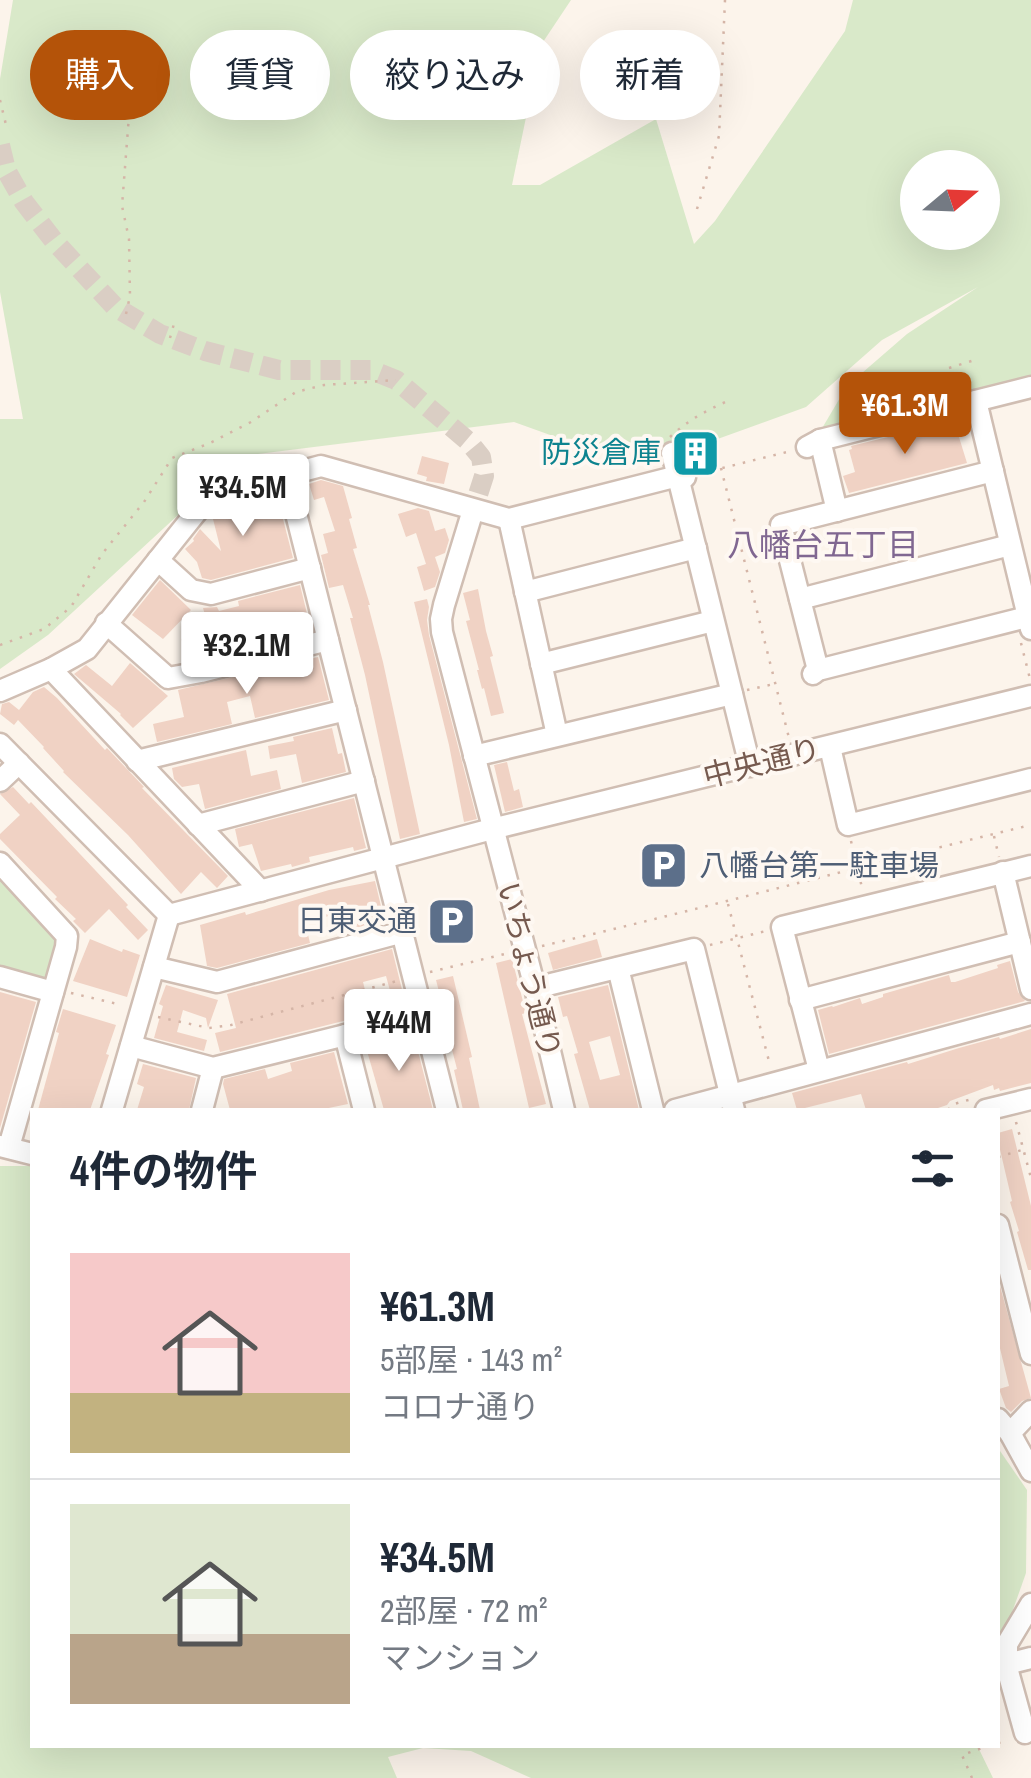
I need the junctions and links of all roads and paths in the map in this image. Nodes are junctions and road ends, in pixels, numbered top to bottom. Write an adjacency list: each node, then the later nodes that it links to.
1 (725, 0): 5 (path)
2 (0, 100): 4 (path)
3 (128, 120): 6 (path)
4 (6, 129)
5 (697, 209)
6 (126, 314)
7 (175, 320): 8 (path)
8 (170, 338)
9 (978, 359): 10 (path)
10 (950, 368)
11 (396, 380): 34 (path)
12 (1031, 387): 14 (street)
13 (730, 400): 16 (path)
14 (976, 401): 15 (street); 18 (street)
15 (813, 444): 17 (path); 22 (street)
16 (667, 449): 20 (street)
17 (721, 468): 20 (path); 37 (path)
18 (993, 472): 22 (street); 24 (street)
19 (286, 474): 21 (street); 26 (street); 27 (street)
20 (682, 477): 23 (street); 25 (street)
21 (473, 510): 23 (street); 46 (street, いちょう通り)
22 (837, 511): 29 (street)
23 (509, 519): 28 (street)
24 (1010, 545): 29 (street); 30 (street)
25 (696, 548): 28 (street); 31 (street)
26 (158, 560): 27 (street); 32 (street)
27 (310, 568): 33 (street)
28 (526, 592): 35 (street)
29 (800, 598): 30 (street)
30 (1030, 620)
31 (713, 621): 35 (street); 39 (street)
32 (106, 623): 33 (street); 36 (street)
33 (328, 640): 41 (street)
34 (0, 646)
35 (541, 664): 42 (street)
36 (51, 669): 38 (street); 47 (street)
37 (775, 684): 39 (path); 44 (path)
38 (0, 691)
39 (732, 694): 42 (street); 49 (street)
40 (1031, 696): 45 (street, 中央通り)
41 (346, 710): 47 (street); 52 (street)
42 (557, 736): 46 (street)
43 (0, 744): 48 (street)
44 (791, 746)
45 (830, 747): 49 (street, 中央通り); 54 (street)
46 (474, 756): 56 (street, いちょう通り)
47 (138, 761): 53 (street)
48 (19, 763): 51 (street); 66 (street)
49 (750, 766): 56 (street, 中央通り)
50 (1031, 779): 54 (street)
51 (0, 781)
52 (364, 782): 53 (street); 58 (street)
53 (198, 825): 63 (street)
54 (848, 825): 61 (path)
55 (1031, 825): 57 (path)
56 (492, 829): 58 (street, 中央通り); 78 (street, いちょう通り)
57 (994, 834): 61 (path); 62 (path)
58 (384, 857): 63 (street, 中央通り); 68 (street)
59 (0, 864): 80 (street)
60 (1031, 866): 62 (street)
61 (857, 867): 64 (path); 65 (path)
62 (1003, 872): 65 (street); 70 (street)
63 (261, 891): 66 (street, 中央通り)
64 (727, 902): 69 (path); 71 (path)
65 (866, 906): 67 (street)
66 (169, 915): 74 (street)
67 (782, 928): 69 (path); 81 (street)
68 (402, 932): 74 (street); 77 (street)
69 (736, 938): 72 (path); 89 (path)
70 (1020, 942): 79 (street); 81 (street)
71 (537, 948)
72 (694, 949): 75 (street); 91 (street)
73 (513, 952): 77 (path)
74 (154, 967): 82 (street)
75 (618, 968): 78 (street); 97 (street)
76 (0, 977): 80 (street)
77 (411, 977): 82 (path); 84 (street)
78 (535, 988): 96 (street, いちょう通り)
79 (1031, 989)
80 (54, 991): 82 (path); 101 (street)
81 (800, 1000): 88 (street)
82 (141, 1012): 86 (street)
83 (1031, 1014): 88 (street)
84 (422, 1016): 85 (street); 95 (street)
85 (345, 1035): 87 (street); 94 (street)
86 (130, 1046): 87 (street); 92 (street)
87 (212, 1068): 93 (street)
88 (819, 1070): 89 (street)
89 (774, 1083): 91 (street)
90 (1031, 1100): 99 (street)
91 (732, 1102): 98 (street)
92 (113, 1108)
93 (202, 1108)
94 (359, 1108)
95 (446, 1108)
96 (564, 1108)
97 (653, 1108)
98 (689, 1108)
99 (995, 1108)
100 (1014, 1115): 102 (path)
101 (5, 1147): 103 (street)
102 (1024, 1150): 104 (path); 105 (path)
103 (30, 1153)
104 (1000, 1156)
105 (1031, 1178)
106 (1000, 1241): 107 (street)
107 (1004, 1273): 108 (street)
108 (1031, 1354)
109 (1031, 1411): 110 (street)
110 (1004, 1426): 111 (street)
111 (1031, 1471)
112 (1031, 1604): 114 (street)
113 (1031, 1658): 114 (street)
114 (1007, 1664): 115 (street)
115 (1028, 1733): 116 (street)
116 (1000, 1742)
117 (982, 1748): 118 (path)
118 (972, 1778)

